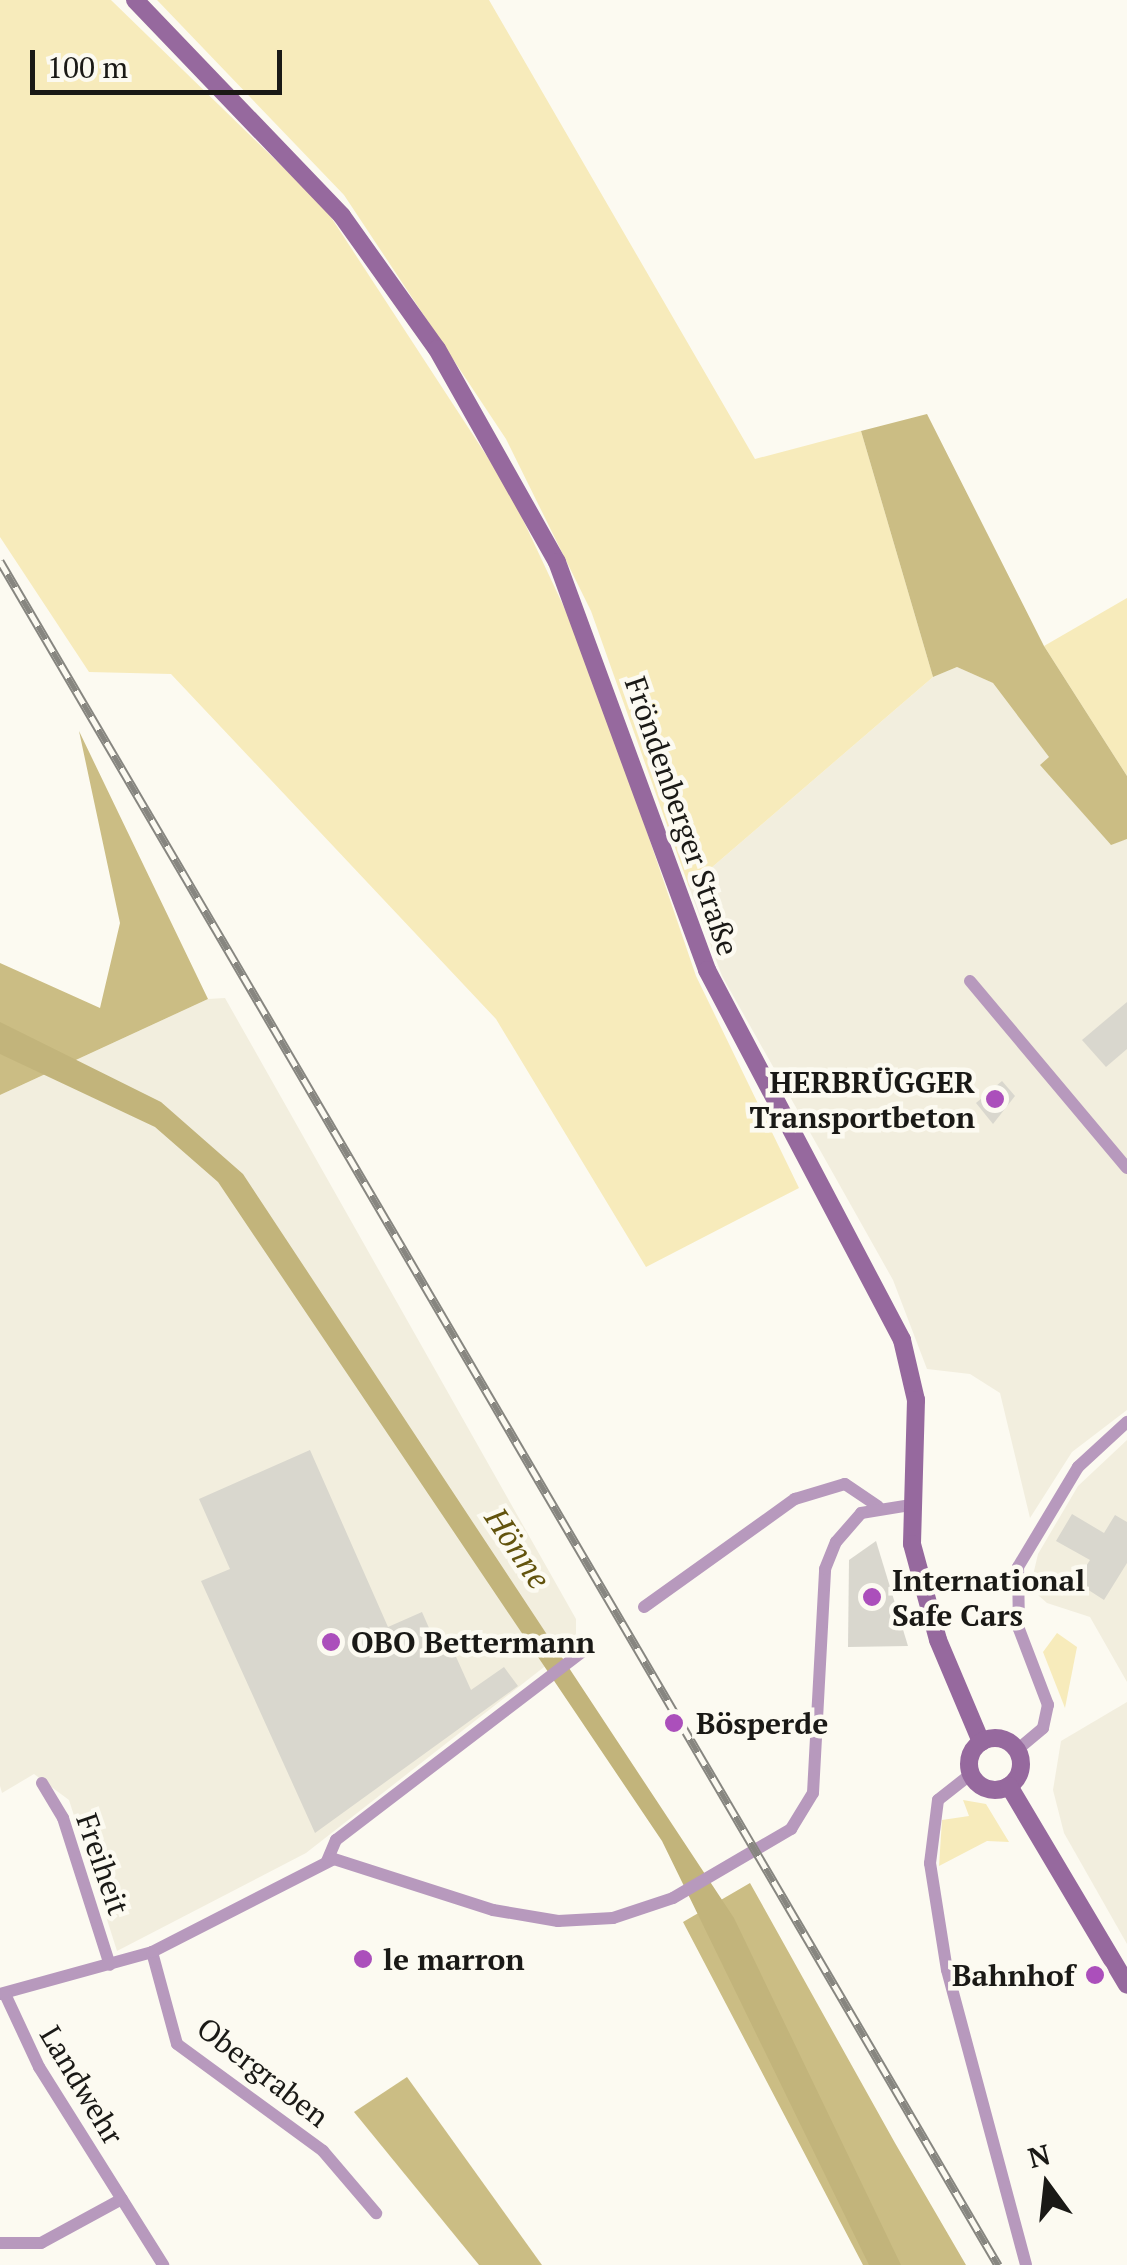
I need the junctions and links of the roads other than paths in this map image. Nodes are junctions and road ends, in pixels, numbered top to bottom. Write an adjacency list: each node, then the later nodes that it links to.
1 (135, 0): 5 (main road, Fröndenberger Straße)
2 (970, 981): 3 (street)
3 (1127, 1168)
4 (1127, 1422): 10 (street)
5 (911, 1505): 6 (street); 9 (main road, Fröndenberger Straße)
6 (878, 1506): 7 (street); 14 (street)
7 (644, 1606)
8 (586, 1649): 14 (street)
9 (981, 1742): 10 (main road); 11 (main road)
10 (1017, 1750): 13 (main road)
11 (971, 1774): 13 (main road); 23 (street)
12 (42, 1783): 16 (street, Freiheit)
13 (1008, 1786): 17 (main road)
14 (327, 1862): 15 (street)
15 (152, 1952): 16 (street); 20 (street, Obergraben)
16 (110, 1965): 18 (street)
17 (1127, 1985)
18 (2, 1994): 19 (street, Landwehr)
19 (122, 2199): 21 (street); 22 (street, Landwehr)
20 (376, 2213)
21 (0, 2243)
22 (163, 2265)
23 (1026, 2265)

